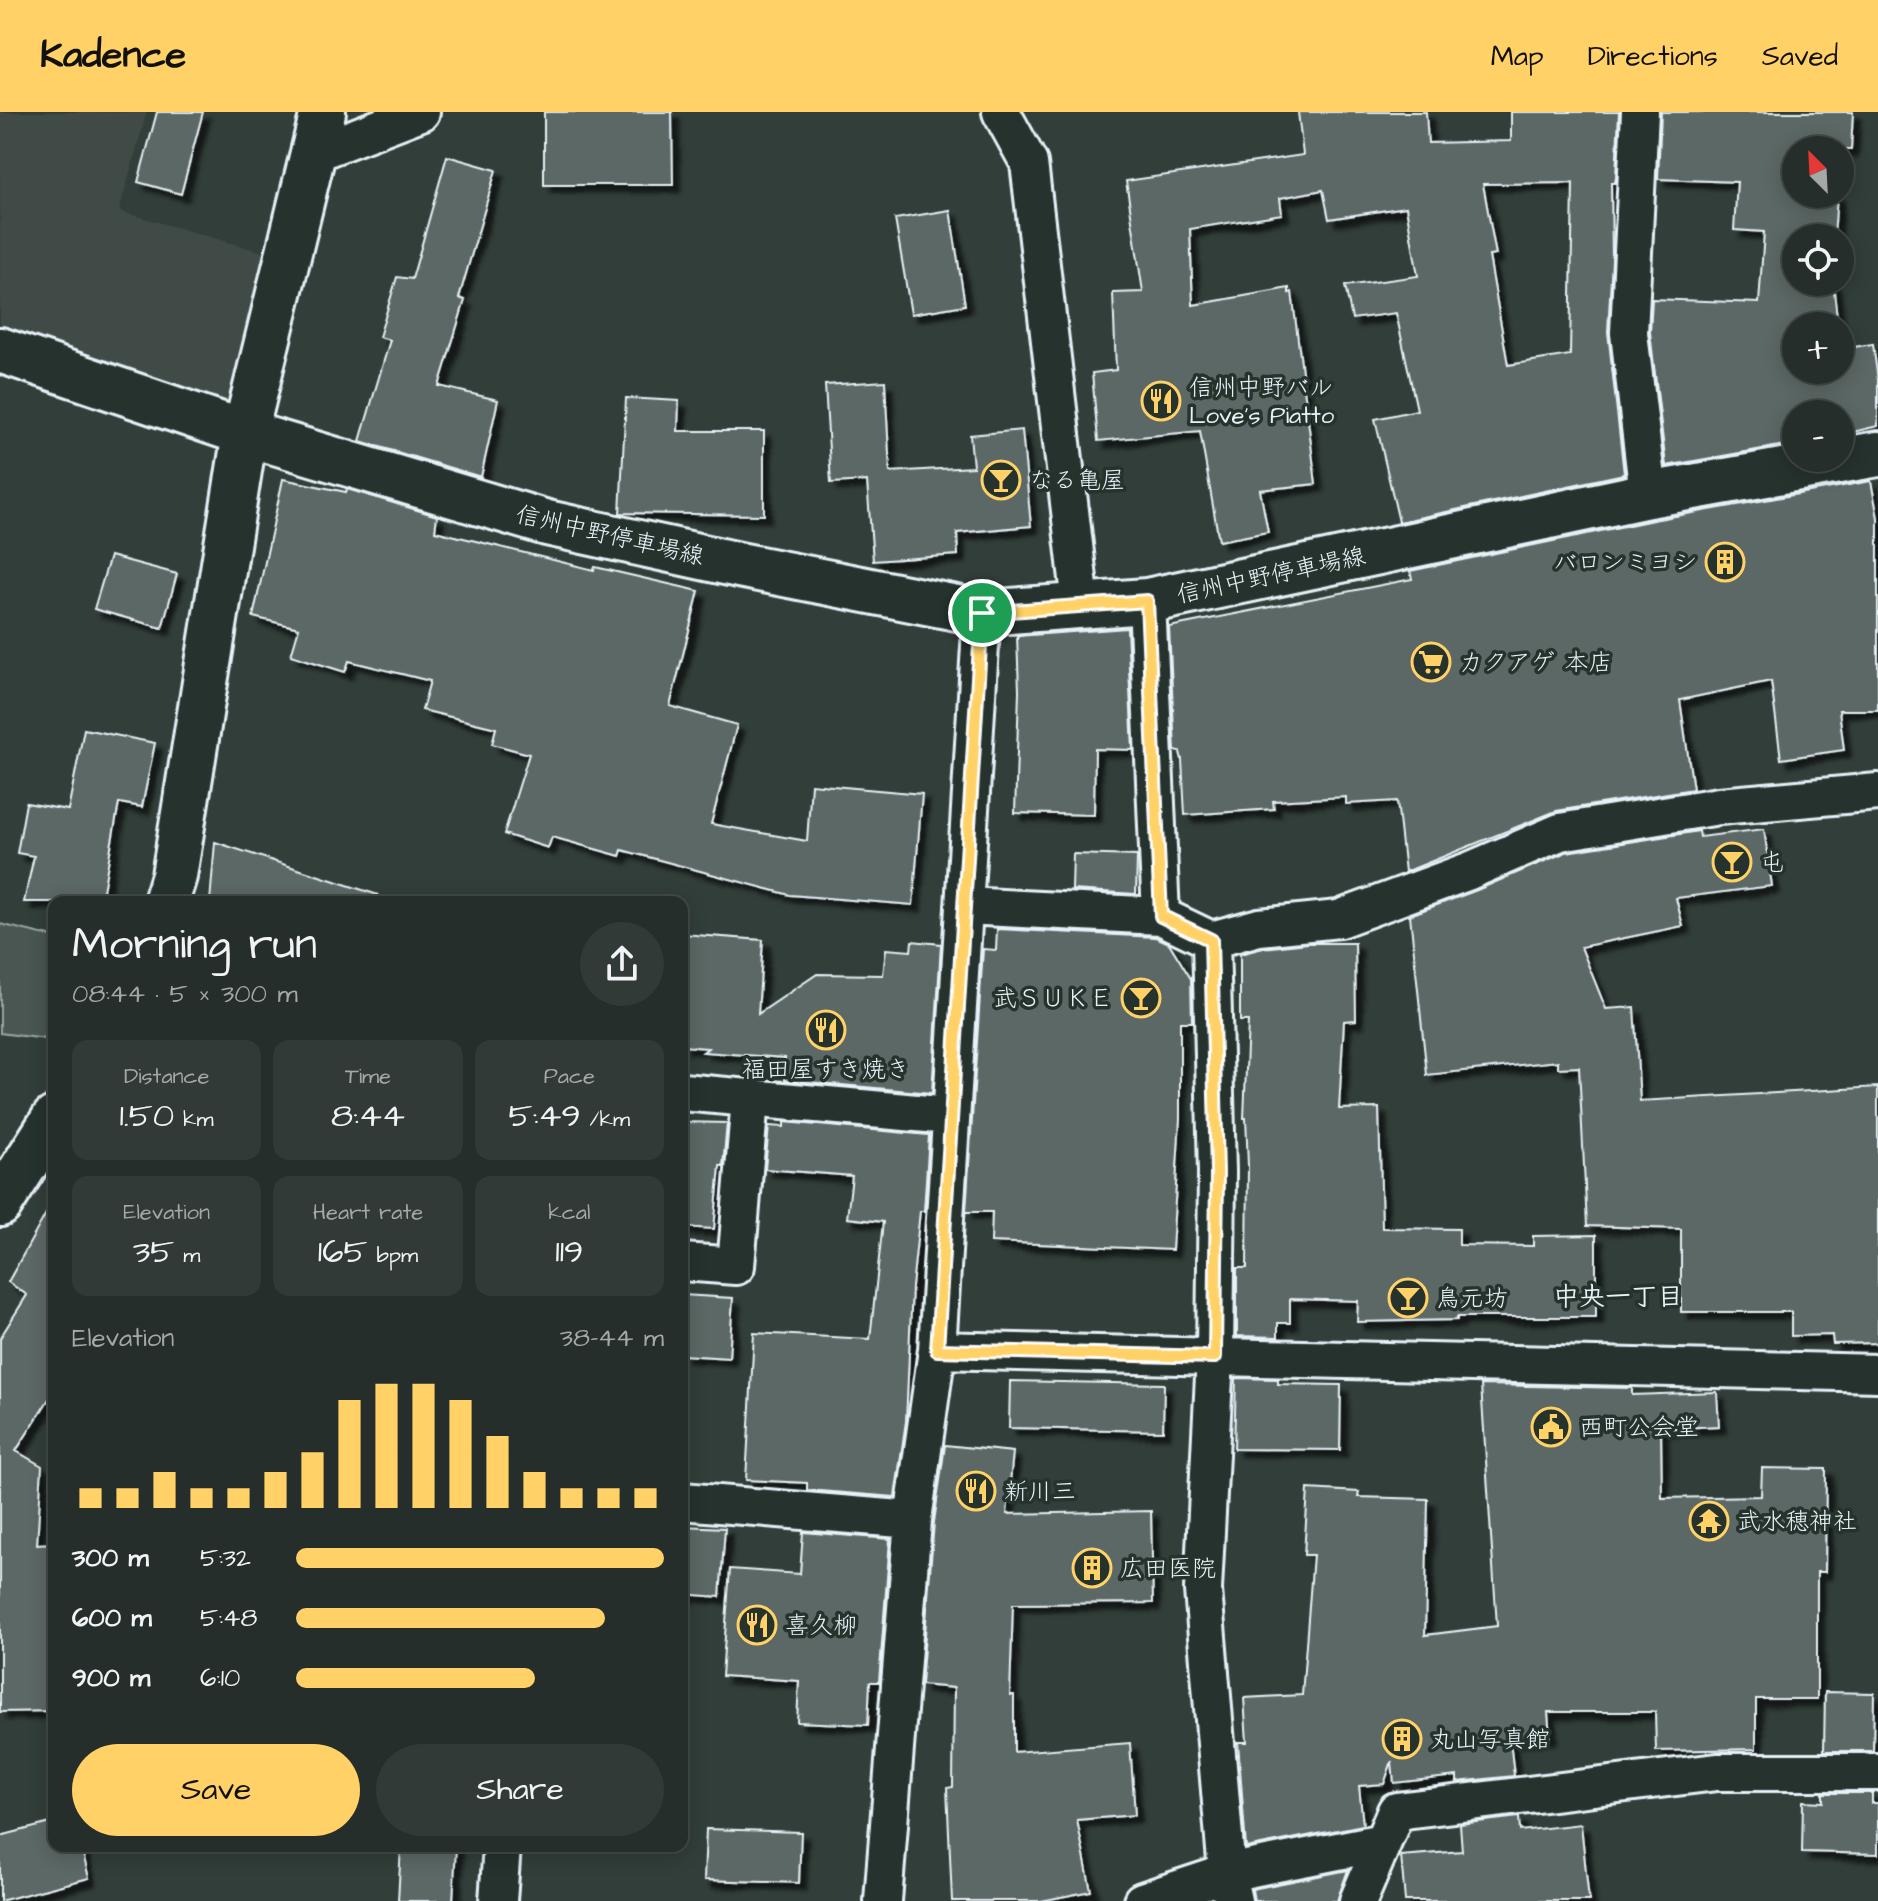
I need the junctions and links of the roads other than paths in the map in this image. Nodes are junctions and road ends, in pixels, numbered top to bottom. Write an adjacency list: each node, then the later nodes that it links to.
1 (421, 112): 4 (street)
2 (1001, 112): 10 (street)
3 (1640, 112): 8 (street)
4 (318, 133): 6 (main road)
5 (0, 350): 6 (main road, 信州中野停車場線)
6 (245, 433): 11 (main road, 信州中野停車場線); 13 (main road)
7 (1878, 454): 8 (main road, 信州中野停車場線)
8 (1648, 495): 9 (main road, 信州中野停車場線)
9 (1147, 601): 10 (main road, 信州中野停車場線); 15 (street)
10 (1081, 604): 11 (main road, 信州中野停車場線)
11 (982, 613): 14 (street)
12 (1878, 792): 16 (street)
13 (168, 896)
14 (964, 906): 15 (street); 19 (street)
15 (1161, 916): 16 (street)
16 (1211, 940): 24 (street)
17 (688, 1093): 18 (street)
18 (750, 1099): 19 (street); 22 (street)
19 (950, 1116): 23 (street)
20 (48, 1128): 21 (main road)
21 (0, 1204)
22 (688, 1262)
23 (937, 1350): 24 (street); 27 (street)
24 (1215, 1357): 25 (street); 31 (street)
25 (1878, 1373)
26 (688, 1501): 27 (street)
27 (913, 1520): 33 (street)
28 (1878, 1772): 29 (street)
29 (1383, 1842): 31 (street); 35 (street)
30 (502, 1852): 32 (street)
31 (1230, 1887): 34 (street)
32 (498, 1901)
33 (883, 1901)
34 (1142, 1901)
35 (1358, 1901)

